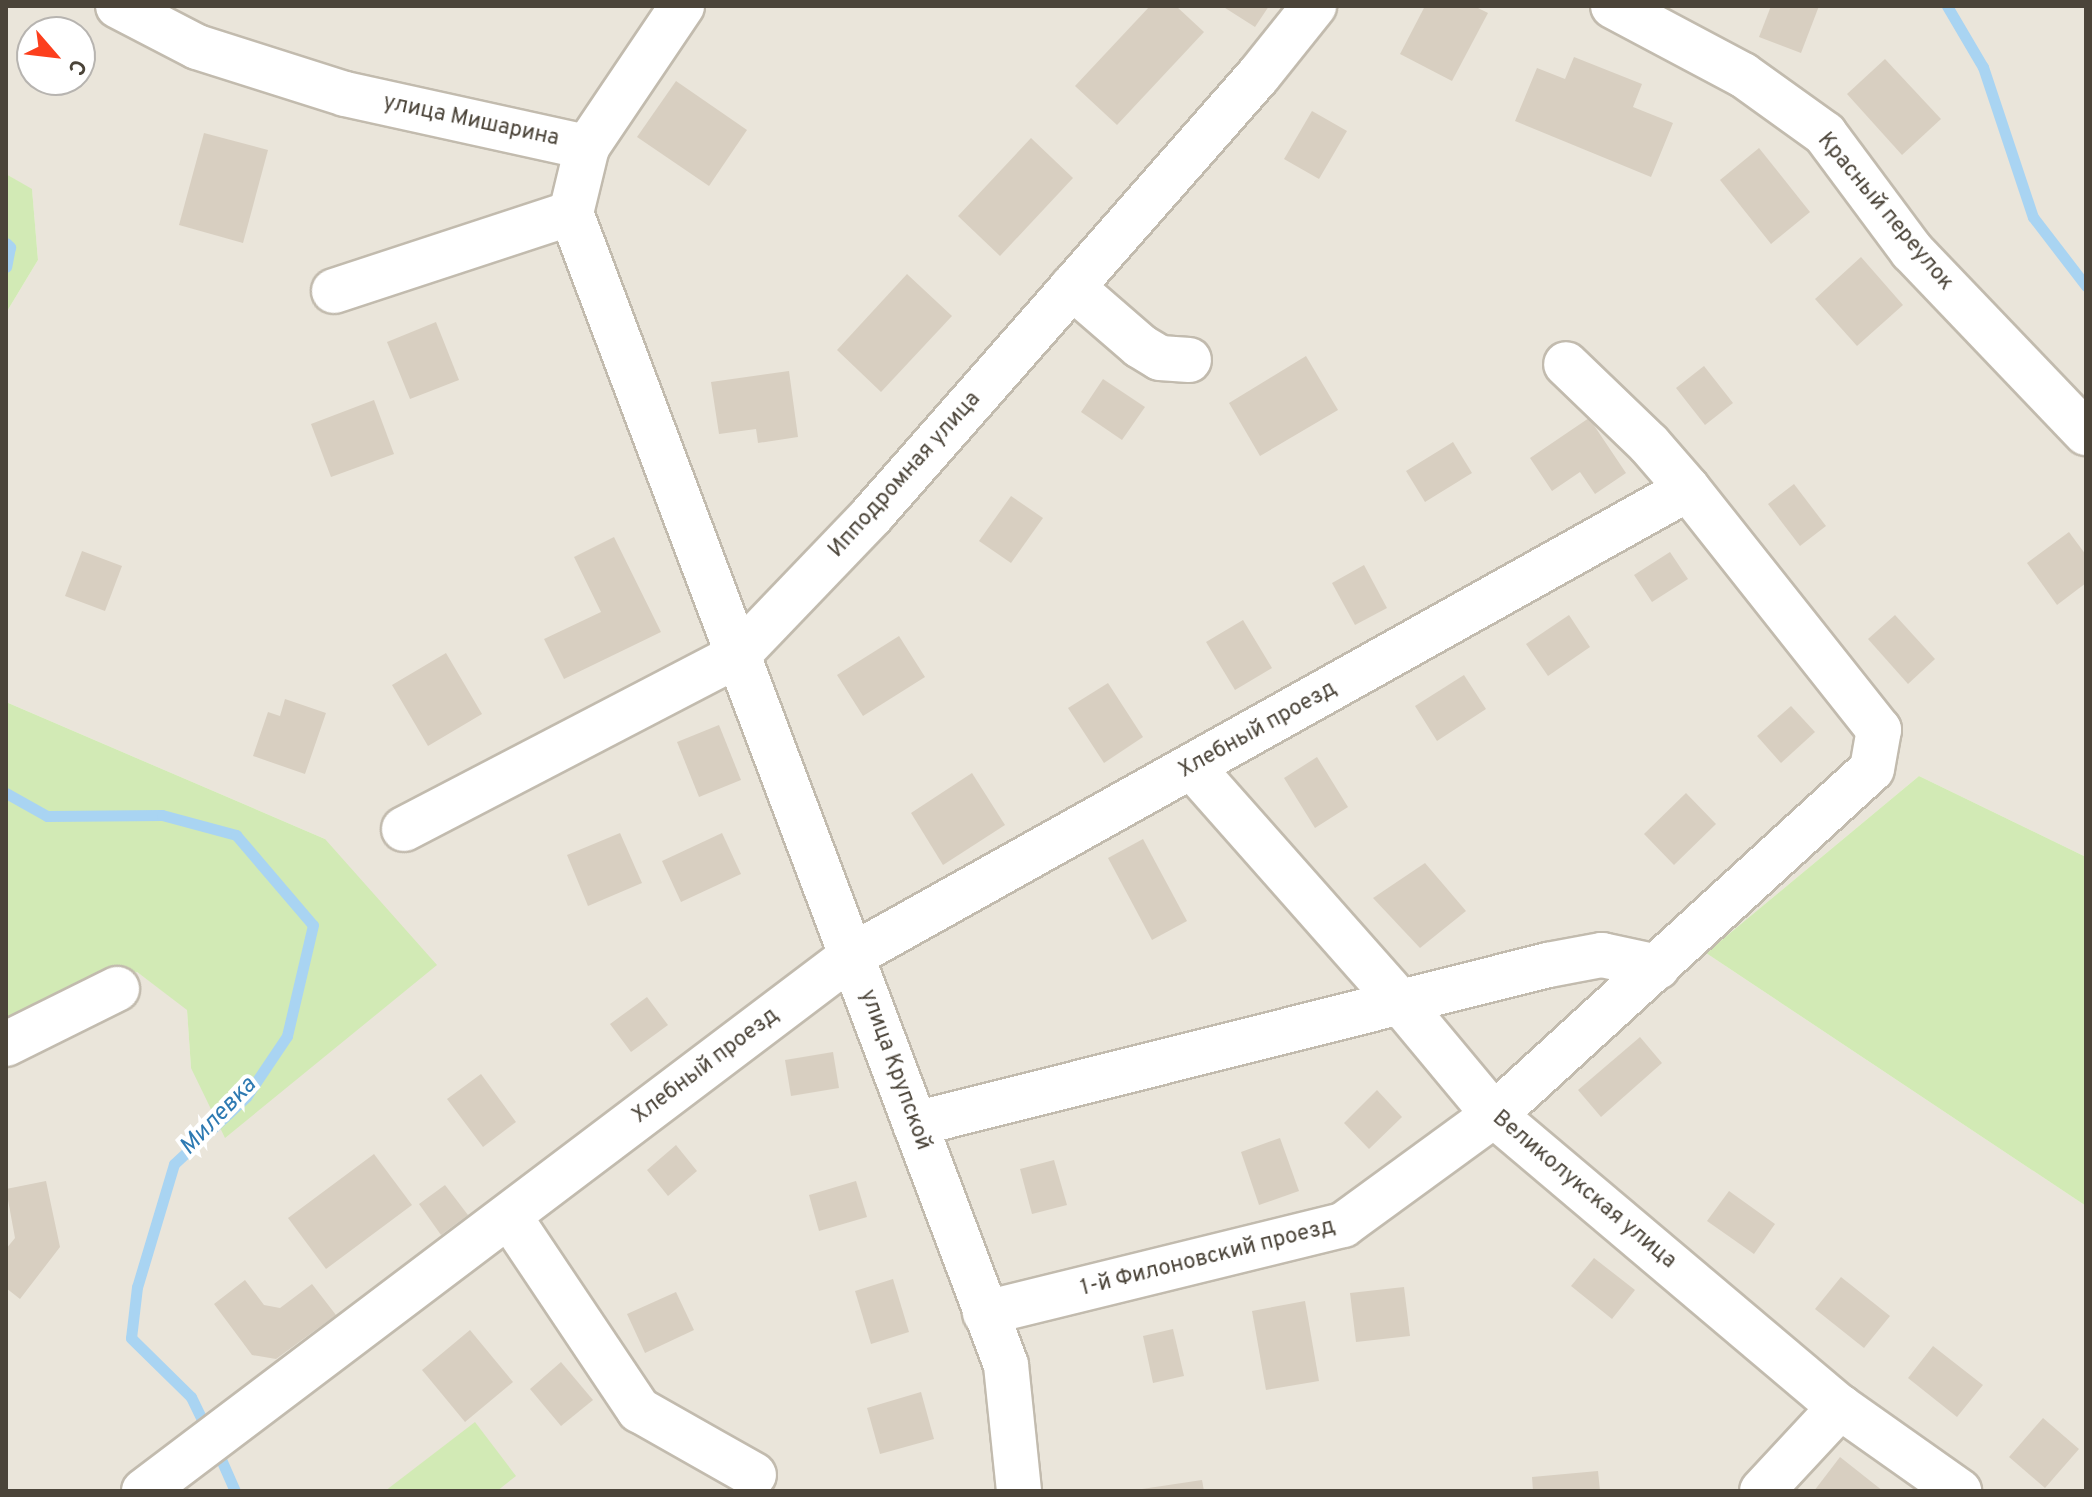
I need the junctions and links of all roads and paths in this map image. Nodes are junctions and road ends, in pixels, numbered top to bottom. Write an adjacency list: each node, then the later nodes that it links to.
1 (682, 6): 5 (street)
2 (1314, 6): 7 (street, Ипподромная улица)
3 (1613, 6): 11 (street, Красный переулок)
4 (143, 12): 5 (street, улица Мишарина)
5 (587, 147): 6 (street, улица Мишарина)
6 (571, 213): 8 (street); 13 (street)
7 (1072, 287): 9 (street); 13 (street, Ипподромная улица)
8 (334, 291)
9 (1189, 360)
10 (1566, 364): 12 (street)
11 (2086, 433)
12 (1688, 489): 14 (street, Хлебный проезд); 17 (street)
13 (737, 656): 15 (street, Ипподромная улица); 16 (street, улица Крупской)
14 (1192, 767): 16 (street, Хлебный проезд); 19 (street, Великолукская улица)
15 (404, 829)
16 (853, 955): 22 (street, улица Крупской); 23 (street, Хлебный проезд)
17 (1658, 967): 19 (street); 21 (street)
18 (117, 989): 20 (street)
19 (1400, 1002): 21 (street, Великолукская улица); 22 (street)
20 (6, 1044)
21 (1494, 1115): 24 (street, 1-й Филоновский проезд); 25 (street, Великолукская улица)
22 (915, 1124): 24 (street, улица Крупской)
23 (509, 1216): 26 (street); 27 (street, Хлебный проезд)
24 (985, 1313): 28 (street, улица Крупской)
25 (1840, 1407): 29 (street); 30 (street, Великолукская улица)
26 (754, 1475)
27 (144, 1491)
28 (1019, 1491)
29 (1762, 1491)
30 (1959, 1491)

